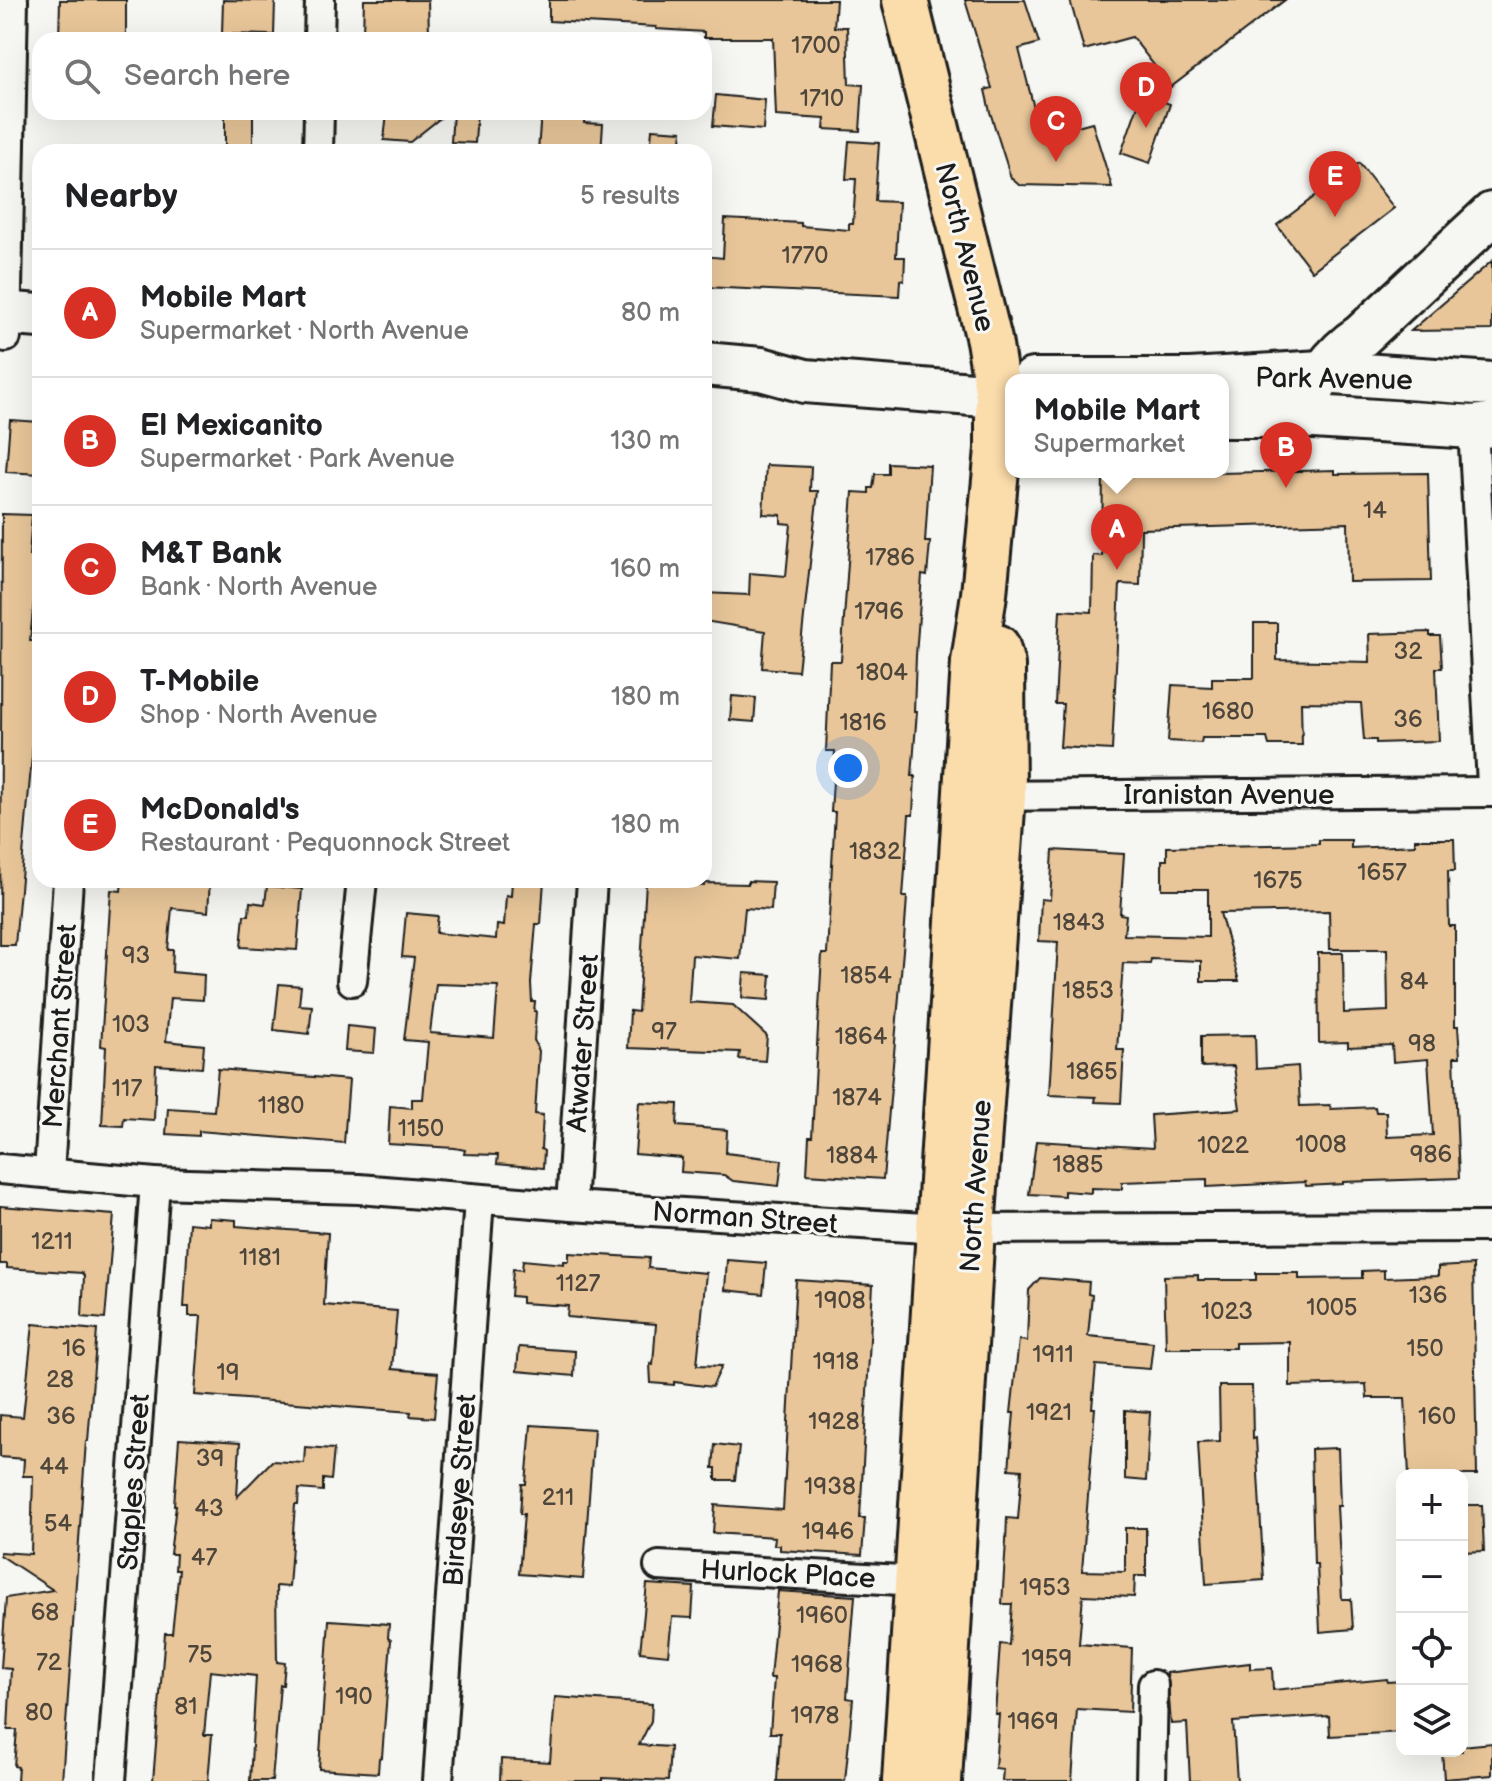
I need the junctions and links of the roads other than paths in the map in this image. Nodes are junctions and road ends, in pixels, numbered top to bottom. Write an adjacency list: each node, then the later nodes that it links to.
1 (13, 0): 8 (street)
2 (320, 0): 4 (street)
3 (905, 0): 11 (main road, North Avenue)
4 (319, 32)
5 (319, 120): 6 (street)
6 (318, 144)
7 (1492, 214): 10 (main road)
8 (16, 326)
9 (712, 365): 13 (main road, Park Avenue)
10 (1321, 372): 12 (main road, Park Avenue); 14 (main road, Park Avenue); 18 (main road)
11 (1005, 374)
12 (1229, 378)
13 (805, 381): 15 (main road, Park Avenue); 16 (main road, Park Avenue)
14 (1492, 384)
15 (712, 392)
16 (1005, 392)
17 (1229, 416): 18 (main road, Park Avenue)
18 (1298, 416): 20 (main road, Park Avenue)
19 (1005, 422): 23 (main road, North Avenue)
20 (1482, 426): 21 (street)
21 (1492, 785)
22 (1492, 792): 23 (street, Iranistan Avenue)
23 (984, 796): 34 (main road, North Avenue)
24 (67, 888): 29 (street, Merchant Street)
25 (361, 888): 27 (street)
26 (591, 888): 32 (street, Atwater Street)
27 (352, 981)
28 (0, 1169): 29 (street, Norman Street)
29 (49, 1172): 30 (street, Norman Street)
30 (155, 1183): 31 (street, Norman Street); 38 (street, Staples Street)
31 (479, 1200): 32 (street, Norman Street); 39 (street, Birdseye Street)
32 (571, 1206): 34 (street, Norman Street)
33 (1492, 1227): 34 (street, Norman Street)
34 (956, 1229): 36 (main road, North Avenue); 41 (main road, North Avenue)
35 (659, 1566): 36 (street, Hurlock Place)
36 (918, 1581): 40 (main road, North Avenue)
37 (1153, 1685): 42 (street)
38 (111, 1781)
39 (438, 1781)
40 (905, 1781)
41 (939, 1781)
42 (1151, 1781)

